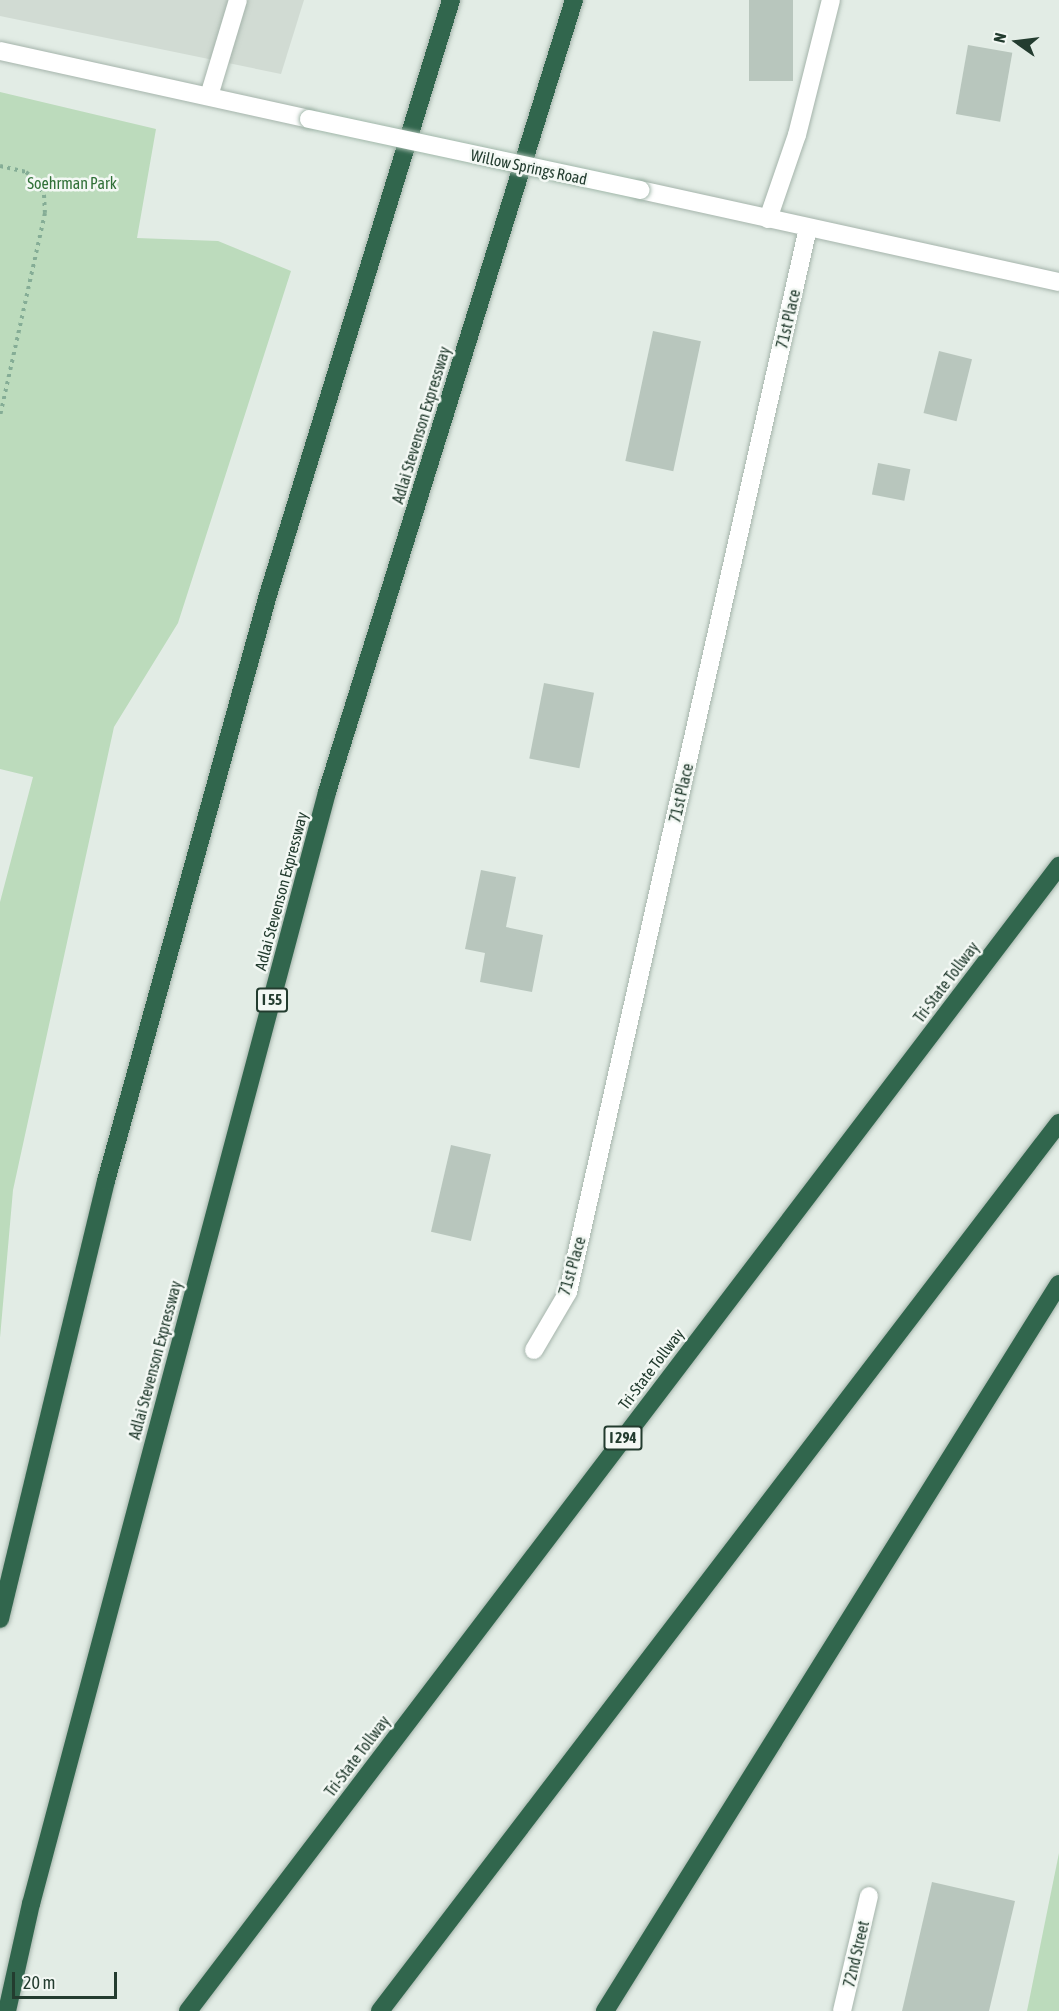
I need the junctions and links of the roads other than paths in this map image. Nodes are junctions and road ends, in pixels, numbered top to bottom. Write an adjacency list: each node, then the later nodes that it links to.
1 (238, 0): 6 (street)
2 (452, 0): 14 (highway)
3 (574, 0): 16 (highway, Adlai Stevenson Expressway / I 55)
4 (831, 0): 7 (street)
5 (0, 51): 6 (street, Willow Springs Road)
6 (209, 96): 7 (street, Willow Springs Road, bridge)
7 (768, 219): 8 (street, Willow Springs Road)
8 (808, 228): 9 (street, Willow Springs Road); 13 (street, 71st Place)
9 (1059, 282)
10 (1059, 866): 17 (highway, Tri-State Tollway / I 294)
11 (1059, 1123): 18 (highway)
12 (1059, 1284): 19 (highway)
13 (534, 1350)
14 (0, 1619)
15 (869, 1896): 20 (street, 72nd Street)
16 (8, 2011)
17 (188, 2011)
18 (380, 2011)
19 (605, 2011)
20 (842, 2011)

